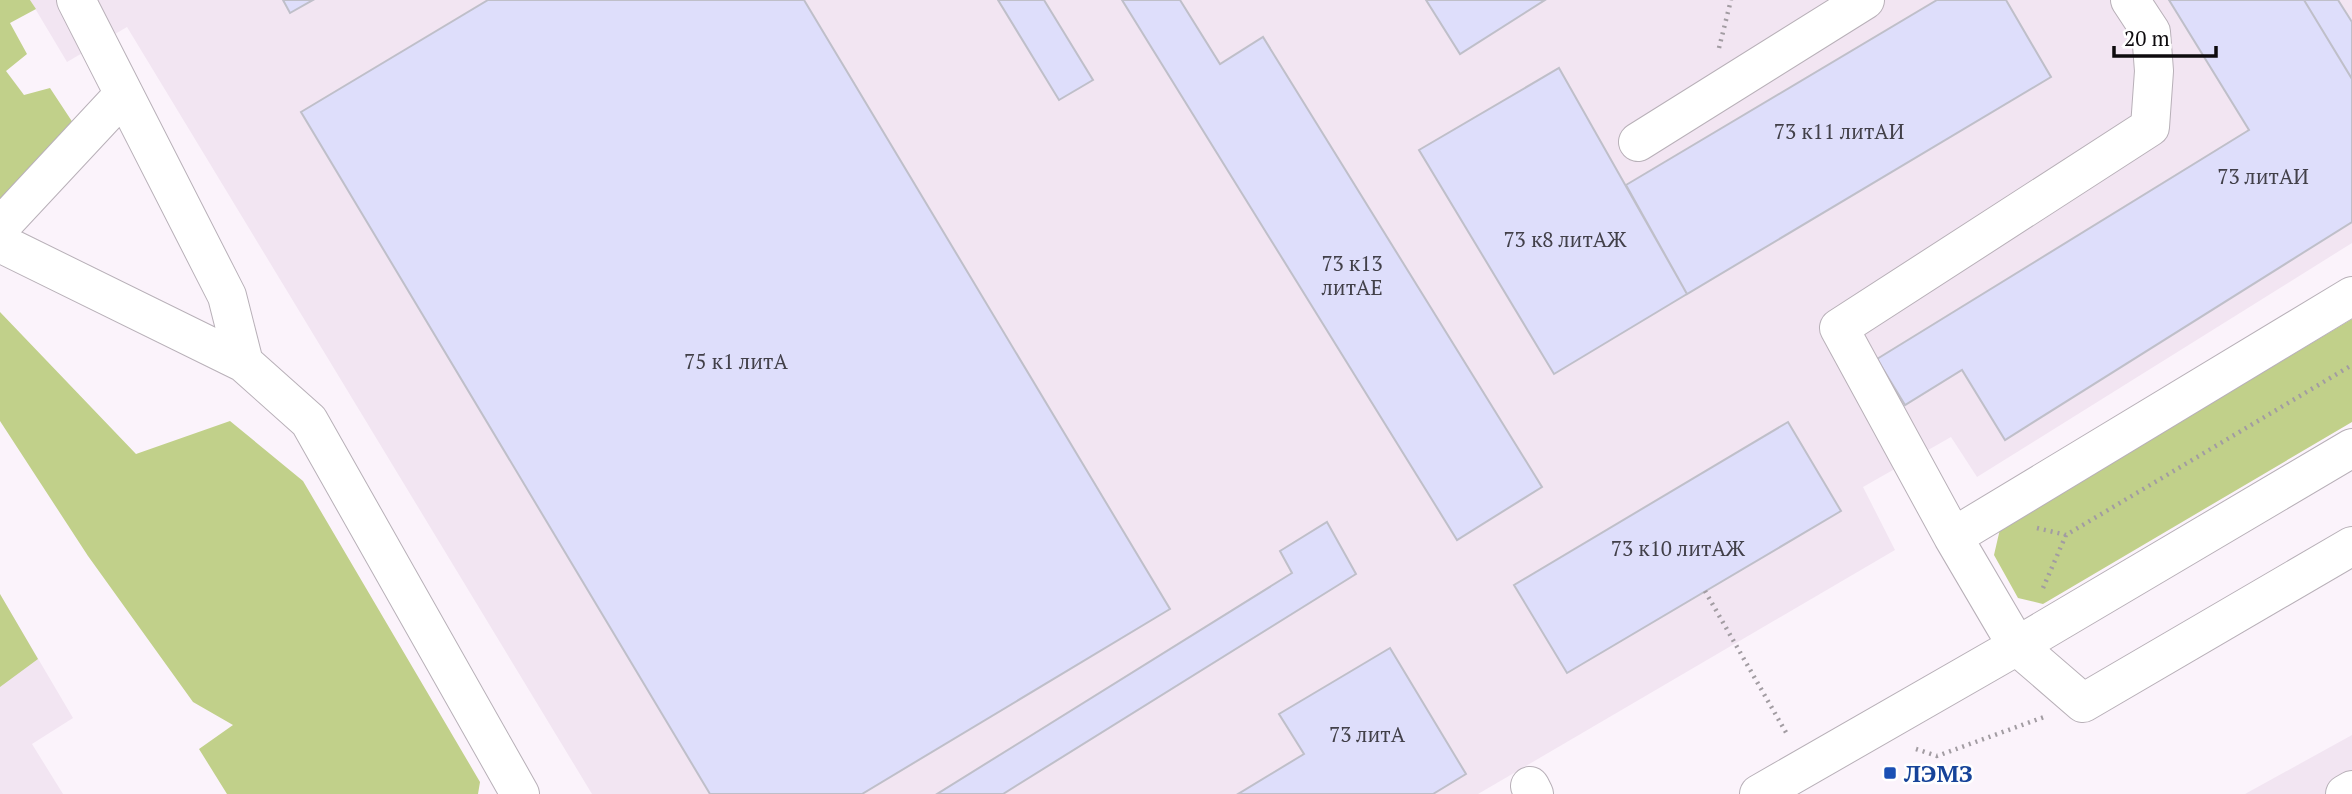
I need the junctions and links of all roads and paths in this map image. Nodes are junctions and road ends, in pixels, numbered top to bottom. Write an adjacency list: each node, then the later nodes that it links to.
1 (76, 0): 4 (street)
2 (1865, 0): 5 (street)
3 (2130, 0): 13 (street)
4 (124, 94): 6 (street); 9 (street)
5 (1638, 142)
6 (0, 227)
7 (0, 243): 9 (street)
8 (2352, 296): 12 (street)
9 (244, 363): 21 (street)
10 (2352, 365): 12 (path)
11 (2352, 448): 16 (street)
12 (1989, 516): 13 (street)
13 (1954, 537): 16 (street)
14 (2352, 546): 17 (street)
15 (1705, 591): 19 (path)
16 (2017, 646): 17 (street); 19 (street)
17 (2083, 703): 18 (path)
18 (1916, 749)
19 (1806, 767): 22 (street)
20 (2352, 790): 23 (street)
21 (520, 794)
22 (1759, 794)
23 (2345, 794)

